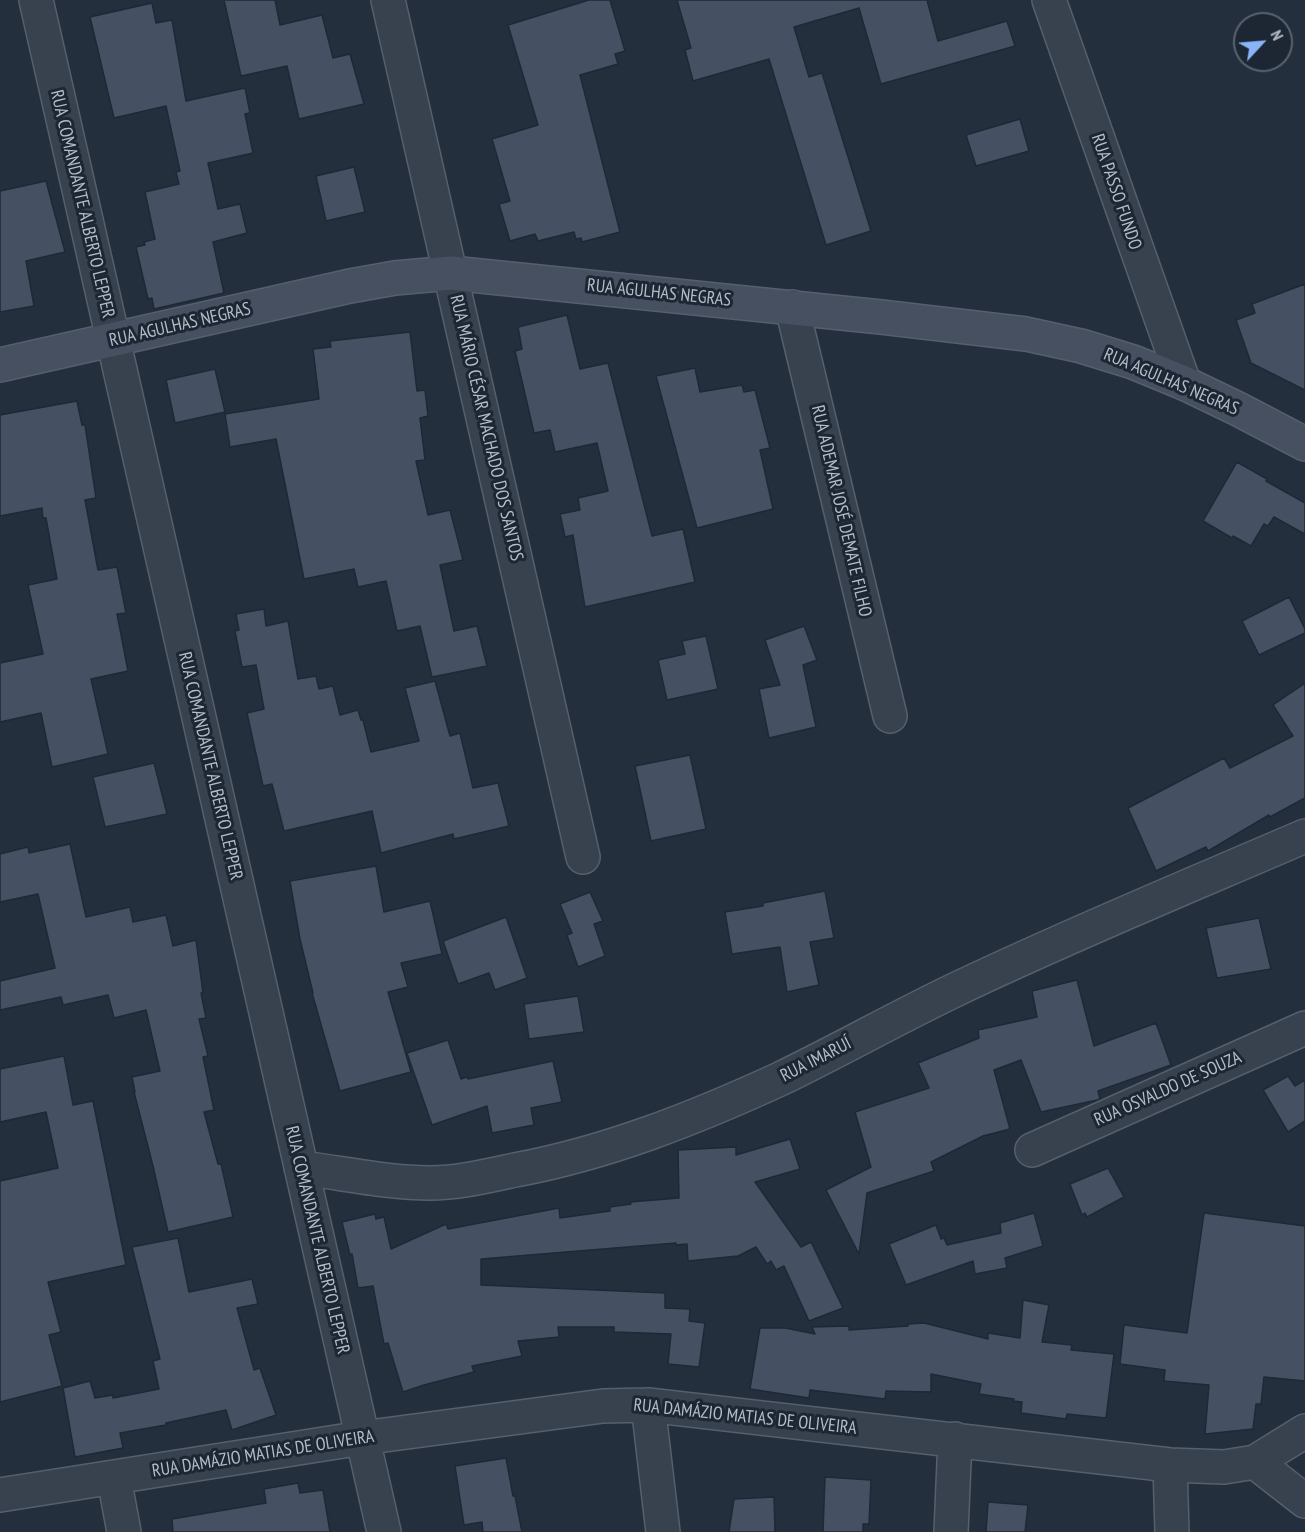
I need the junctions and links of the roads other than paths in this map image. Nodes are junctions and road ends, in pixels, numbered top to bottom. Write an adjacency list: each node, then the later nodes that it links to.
1 (36, 0): 6 (street, RUA COMANDANTE ALBERTO LEPPER)
2 (388, 0): 4 (street, RUA MÁRIO CÉSAR MACHADO DOS SANTOS)
3 (1048, 0): 8 (street, RUA PASSO FUNDO)
4 (451, 273): 5 (street, RUA AGULHAS NEGRAS); 6 (street, RUA AGULHAS NEGRAS); 12 (street, RUA MÁRIO CÉSAR MACHADO DOS SANTOS)
5 (792, 307): 8 (street, RUA AGULHAS NEGRAS); 10 (street, RUA ADEMAR JOSÉ DEMATE FILHO)
6 (113, 340): 7 (street, RUA AGULHAS NEGRAS); 15 (street, RUA COMANDANTE ALBERTO LEPPER)
7 (0, 365)
8 (1184, 383): 9 (street, RUA AGULHAS NEGRAS)
9 (1305, 444)
10 (890, 716)
11 (1305, 836): 15 (street, RUA IMARUÍ)
12 (583, 857)
13 (1305, 1028): 14 (street, RUA OSVALDO DE SOUZA)
14 (1032, 1150)
15 (301, 1168): 18 (street, RUA COMANDANTE ALBERTO LEPPER)
16 (648, 1404): 18 (street, RUA DAMÁZIO MATIAS DE OLIVEIRA); 19 (street, RUA DAMÁZIO MATIAS DE OLIVEIRA); 27 (street)
17 (1305, 1431): 20 (street, RUA DAMÁZIO MATIAS DE OLIVEIRA)
18 (362, 1438): 22 (street, RUA DAMÁZIO MATIAS DE OLIVEIRA); 26 (street, RUA COMANDANTE ALBERTO LEPPER)
19 (955, 1439): 21 (street, RUA DAMÁZIO MATIAS DE OLIVEIRA); 28 (street)
20 (1255, 1462): 21 (street, RUA DAMÁZIO MATIAS DE OLIVEIRA); 24 (street)
21 (1170, 1465): 29 (street)
22 (114, 1478): 23 (street, RUA DAMÁZIO MATIAS DE OLIVEIRA); 25 (street)
23 (0, 1495)
24 (1305, 1501)
25 (124, 1532)
26 (384, 1532)
27 (663, 1532)
28 (951, 1532)
29 (1172, 1532)

